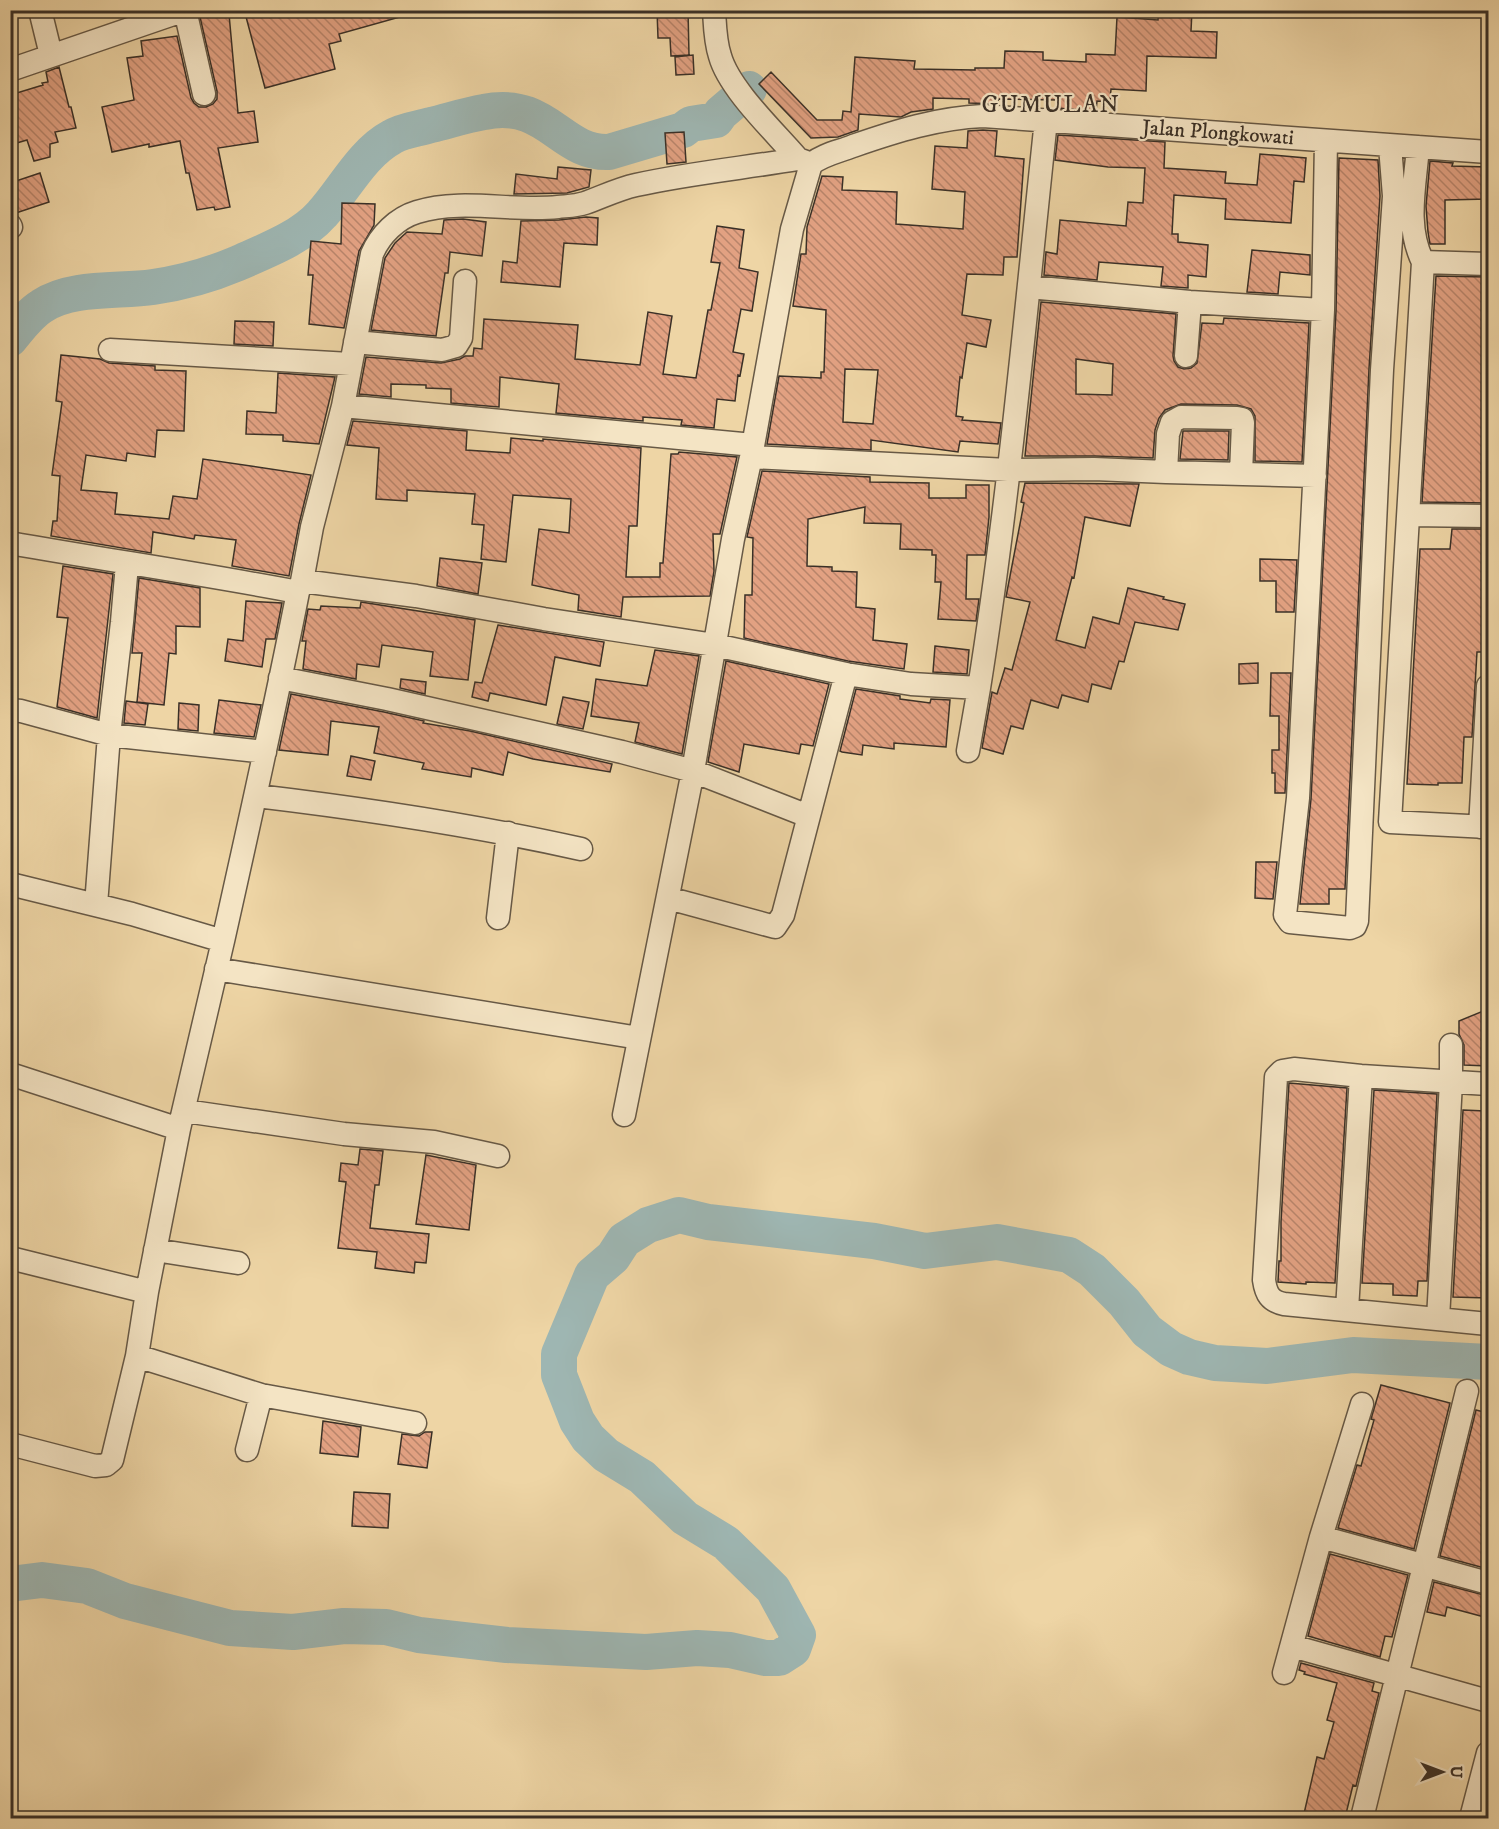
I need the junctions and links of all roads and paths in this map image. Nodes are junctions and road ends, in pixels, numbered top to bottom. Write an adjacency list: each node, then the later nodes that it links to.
1 (40, 10): 4 (street)
2 (185, 10): 4 (street); 6 (street)
3 (714, 10): 12 (street)
4 (51, 55): 5 (street)
5 (10, 70)
6 (204, 94)
7 (1046, 120): 8 (street, Jalan Plongkowati); 12 (street, Jalan Plongkowati); 16 (street)
8 (1326, 141): 9 (street, Jalan Plongkowati); 18 (street)
9 (1390, 146): 10 (street, Jalan Plongkowati); 28 (street)
10 (1418, 147): 11 (street, Jalan Plongkowati); 13 (street)
11 (1488, 152)
12 (804, 161): 19 (street, Jalan Plongkowati); 24 (street)
13 (1423, 262): 14 (street); 29 (street)
14 (1488, 264)
15 (465, 281): 19 (street)
16 (1029, 287): 17 (street); 25 (street)
17 (1190, 302): 18 (street); 21 (street)
18 (1323, 310): 28 (street)
19 (355, 342): 22 (street, Jalan Plongkowati)
20 (110, 350): 22 (street)
21 (1186, 356)
22 (350, 364): 23 (street, Jalan Plongkowati)
23 (343, 406): 24 (street); 33 (street, Jalan Plongkowati)
24 (752, 451): 25 (street); 34 (street)
25 (1008, 470): 26 (street); 38 (street)
26 (1166, 472): 27 (street); 27 (street)
27 (1241, 474): 28 (street)
28 (1315, 476)
29 (1409, 515): 30 (street); 46 (street)
30 (1488, 516)
31 (10, 543): 32 (street)
32 (127, 564): 33 (street); 40 (street)
33 (300, 587): 34 (street); 36 (street, Jalan Plongkowati)
34 (715, 645): 35 (street); 43 (street)
35 (846, 674): 38 (street); 45 (street)
36 (280, 678): 42 (street, Jalan Plongkowati); 43 (street)
37 (1488, 686): 46 (street)
38 (980, 688): 41 (street)
39 (10, 710): 40 (street)
40 (109, 735): 42 (street); 51 (street)
41 (968, 751)
42 (265, 752): 44 (street, Jalan Plongkowati)
43 (693, 771): 45 (street); 50 (street)
44 (257, 796): 47 (street); 53 (street, Jalan Plongkowati)
45 (808, 816): 50 (street)
46 (1484, 827)
47 (508, 833): 48 (street); 52 (street)
48 (581, 849)
49 (10, 884): 51 (street)
50 (668, 898): 55 (street)
51 (96, 905): 53 (street)
52 (498, 918)
53 (223, 941): 54 (street, Jalan Plongkowati)
54 (216, 969): 55 (street); 62 (street, Jalan Plongkowati)
55 (639, 1038): 61 (street)
56 (1450, 1045): 59 (street)
57 (10, 1074): 62 (street)
58 (1361, 1076): 59 (street); 68 (street); 68 (street)
59 (1450, 1082): 60 (street); 69 (street)
60 (1488, 1083)
61 (624, 1115)
62 (182, 1120): 63 (street); 64 (street, Jalan Plongkowati)
63 (498, 1156)
64 (155, 1250): 66 (street); 67 (street, Jalan Plongkowati)
65 (10, 1258): 67 (street)
66 (238, 1263)
67 (147, 1292): 71 (street, Jalan Plongkowati)
68 (1347, 1310): 69 (street)
69 (1438, 1319): 70 (street)
70 (1488, 1324)
71 (137, 1356): 73 (street); 76 (street, Jalan Plongkowati)
72 (1467, 1391): 79 (street)
73 (261, 1395): 75 (street); 77 (street)
74 (1362, 1404): 78 (street)
75 (415, 1424)
76 (10, 1444)
77 (247, 1450)
78 (1321, 1537): 79 (street); 81 (street)
79 (1422, 1566): 80 (street); 83 (street)
80 (1488, 1583)
81 (1292, 1646): 82 (street); 83 (street)
82 (1284, 1673)
83 (1398, 1676): 84 (street); 86 (street)
84 (1488, 1701)
85 (1488, 1753): 87 (street)
86 (1362, 1818)
87 (1471, 1818)

